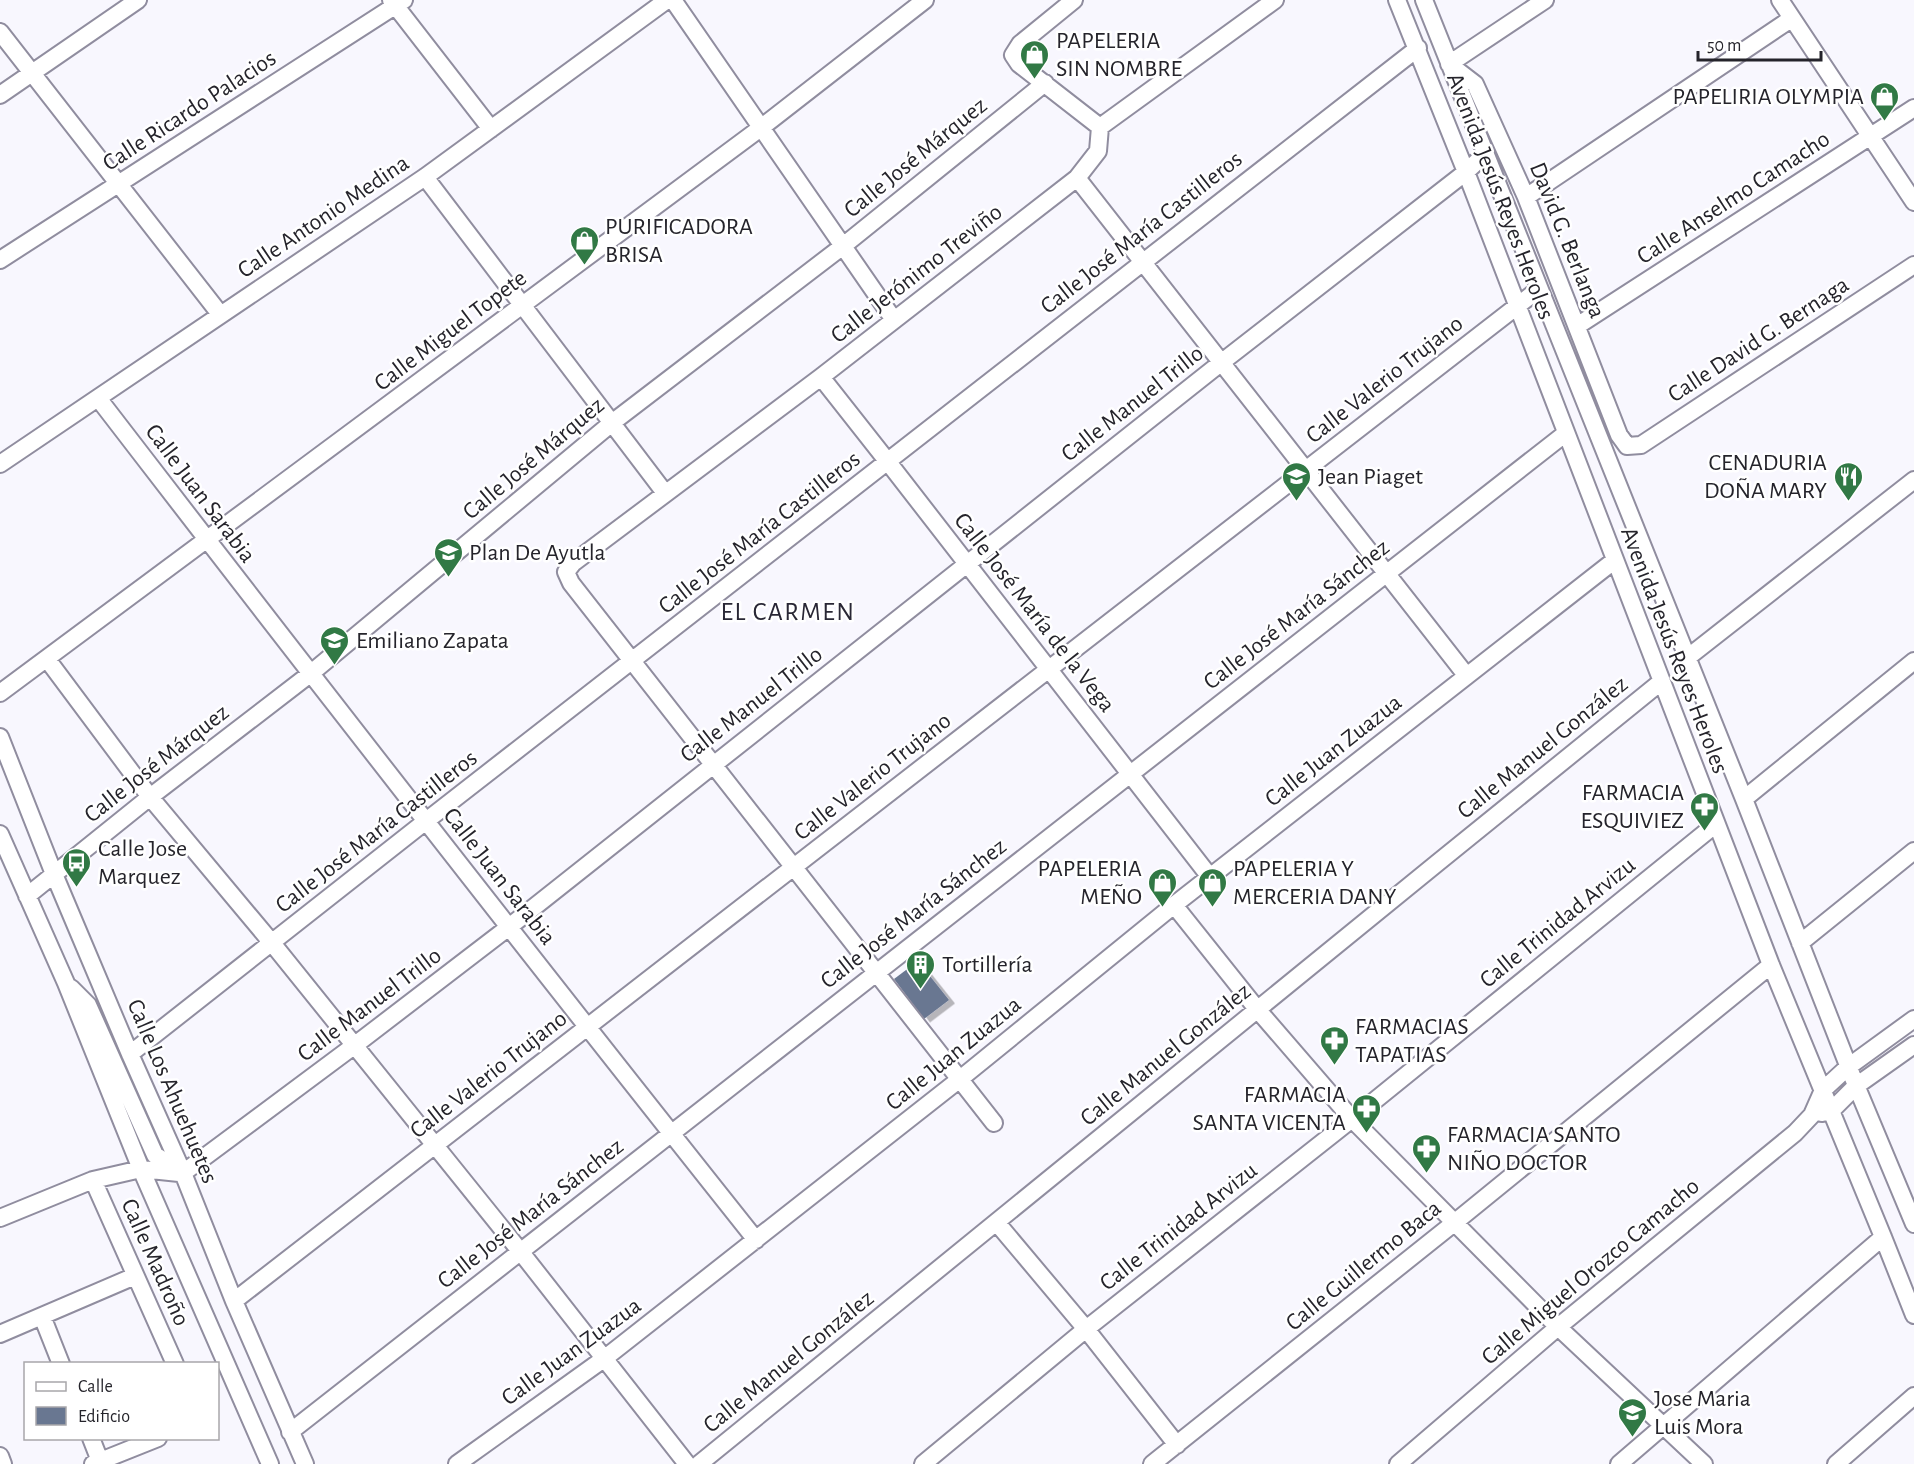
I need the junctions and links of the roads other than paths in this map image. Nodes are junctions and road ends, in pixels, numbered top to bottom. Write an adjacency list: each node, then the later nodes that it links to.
1 (138, 0): 16 (street)
2 (668, 0): 22 (street, Calle Antonio Medina)
3 (673, 0): 20 (street)
4 (925, 0): 20 (street, Calle Miguel Topete)
5 (1074, 0): 17 (street)
6 (1275, 0): 21 (street)
7 (1397, 0): 14 (street, Avenida Jesús Reyes Heroles)
8 (1424, 0): 15 (street, Avenida Jesús Reyes Heroles)
9 (1545, 0): 15 (street)
10 (1780, 0): 12 (street)
11 (397, 2): 22 (street); 28 (street, Calle Ricardo Palacios)
12 (1791, 19): 23 (street); 29 (street)
13 (0, 32): 16 (street)
14 (1418, 48): 25 (street, Avenida Jesús Reyes Heroles); 33 (street, Calle José María Castilleros)
15 (1449, 64): 24 (street, Avenida Jesús Reyes Heroles); 29 (street, David G. Berlanga)
16 (32, 73): 18 (street); 28 (street)
17 (1045, 83): 21 (street); 31 (street, Calle José Márquez)
18 (0, 95)
19 (1914, 108): 23 (street, Calle Anselmo Camacho)
20 (762, 127): 31 (street); 36 (street, Calle Miguel Topete)
21 (1100, 127): 27 (street, Calle Jerónimo Treviño)
22 (490, 129): 26 (street, Calle Antonio Medina)
23 (1870, 138): 30 (street); 40 (street, Calle Anselmo Camacho)
24 (1485, 154): 25 (street, Calle Manuel Trillo); 35 (street, Avenida Jesús Reyes Heroles)
25 (1466, 172): 37 (street, Avenida Jesús Reyes Heroles); 41 (street, Calle Manuel Trillo)
26 (424, 177): 36 (street); 38 (street, Calle Antonio Medina)
27 (1077, 178): 33 (street); 39 (street, Calle Jerónimo Treviño)
28 (119, 184): 32 (street, Calle Ricardo Palacios); 38 (street)
29 (1526, 197): 40 (street, David G. Berlanga)
30 (1914, 202)
31 (843, 246): 39 (street); 44 (street, Calle José Márquez)
32 (0, 260)
33 (1143, 261): 41 (street); 47 (street, Calle José María Castilleros)
34 (1914, 265): 46 (street, Calle David G. Bernaga)
35 (1539, 289): 37 (street, Calle Valerio Trujano); 56 (street, Avenida Jesús Reyes Heroles)
36 (523, 305): 44 (street); 52 (street, Calle Miguel Topete)
37 (1517, 306): 45 (street, Avenida Jesús Reyes Heroles); 49 (street, Calle Valerio Trujano)
38 (220, 314): 43 (street, Calle Antonio Medina)
39 (894, 320): 42 (street, Calle Jerónimo Treviño)
40 (1577, 326): 46 (street, David G. Berlanga)
41 (1222, 362): 49 (street); 54 (street, Calle Manuel Trillo)
42 (821, 377): 47 (street, Calle José María de la Vega); 51 (street, Calle Jerónimo Treviño)
43 (98, 398): 48 (street, Calle Antonio Medina); 52 (street, Calle Juan Sarabia)
44 (612, 422): 51 (street); 61 (street, Calle José Márquez)
45 (1566, 433): 53 (street, Avenida Jesús Reyes Heroles); 55 (street, Calle José María Sánchez)
46 (1627, 446)
47 (888, 462): 54 (street, Calle José María de la Vega); 58 (street, Calle José María Castilleros)
48 (0, 464)
49 (1306, 470): 55 (street); 60 (street, Calle Valerio Trujano)
50 (1914, 480): 56 (street)
51 (665, 493): 58 (street, Calle Jerónimo Treviño)
52 (207, 540): 57 (street, Calle Miguel Topete); 61 (street, Calle Juan Sarabia)
53 (1615, 560): 62 (street, Calle Juan Zuazua); 63 (street, Avenida Jesús Reyes Heroles)
54 (968, 564): 60 (street, Calle José María de la Vega); 66 (street, Calle Manuel Trillo)
55 (1386, 573): 62 (street); 67 (street, Calle José María Sánchez)
56 (1687, 658): 69 (street, Avenida Jesús Reyes Heroles)
57 (47, 659): 64 (street, Calle Miguel Topete); 68 (street)
58 (631, 661): 66 (street); 70 (street, Calle José María Castilleros)
59 (1914, 661): 69 (street)
60 (1049, 669): 67 (street, Calle José María de la Vega); 74 (street, Calle Valerio Trujano)
61 (310, 674): 68 (street, Calle José Márquez); 70 (street, Calle Juan Sarabia)
62 (1466, 675): 76 (street, Calle Juan Zuazua)
63 (1662, 681): 71 (street, Avenida Jesús Reyes Heroles); 85 (street, Calle Manuel González)
64 (0, 693)
65 (0, 736): 75 (street, Calle Los Ahuehuetes)
66 (712, 765): 74 (street); 79 (street, Calle Manuel Trillo)
67 (1130, 774): 76 (street, Calle José María de la Vega); 83 (street, Calle José María Sánchez)
68 (150, 796): 75 (street, Calle José Márquez); 80 (street)
69 (1744, 799): 81 (street, Avenida Jesús Reyes Heroles)
70 (426, 821): 79 (street, Calle Juan Sarabia); 80 (street, Calle José María Castilleros)
71 (1716, 824): 82 (street, Avenida Jesús Reyes Heroles); 97 (street, Calle Trinidad Arvizu)
72 (2, 845): 77 (street)
73 (1914, 851): 81 (street)
74 (793, 868): 83 (street); 87 (street, Calle Valerio Trujano)
75 (54, 874): 77 (street, Calle José Márquez); 90 (street, Calle Los Ahuehuetes)
76 (1210, 877): 78 (street, Calle Juan Zuazua)
77 (27, 896): 84 (street)
78 (1174, 905): 85 (street); 92 (street, Calle Juan Zuazua)
79 (509, 927): 87 (street, Calle Juan Sarabia); 88 (street, Calle Manuel Trillo)
80 (272, 943): 88 (street); 90 (street, Calle José María Castilleros)
81 (1800, 943): 91 (street, Avenida Jesús Reyes Heroles)
82 (1771, 965): 94 (street, Avenida Jesús Reyes Heroles); 107 (street, Calle Guillermo Baca)
83 (875, 973): 92 (street); 99 (street, Calle José María Sánchez)
84 (66, 983): 101 (street); 102 (street)
85 (1257, 1009): 97 (street); 106 (street, Calle Manuel González)
86 (1914, 1019): 91 (street, Calle Miguel Orozco Camacho)
87 (586, 1028): 99 (street, Calle Juan Sarabia); 100 (street, Calle Valerio Trujano)
88 (355, 1045): 100 (street); 102 (street, Calle Manuel Trillo)
89 (1914, 1045): 93 (street)
90 (130, 1054): 102 (street, Calle Los Ahuehuetes)
91 (1848, 1067): 93 (street, Avenida Jesús Reyes Heroles); 94 (street, Calle Miguel Orozco Camacho)
92 (960, 1079): 98 (street); 109 (street, Calle Juan Zuazua)
93 (1856, 1086): 95 (street); 104 (street, Avenida Jesús Reyes Heroles)
94 (1823, 1090): 95 (street, Avenida Jesús Reyes Heroles); 96 (street, Calle Miguel Orozco Camacho)
95 (1831, 1111): 96 (street); 108 (street, Avenida Jesús Reyes Heroles)
96 (1812, 1115): 115 (street, Calle Miguel Orozco Camacho)
97 (1352, 1119): 107 (street); 116 (street, Calle Trinidad Arvizu)
98 (994, 1123)
99 (671, 1133): 109 (street, Calle Juan Sarabia); 110 (street, Calle José María Sánchez)
100 (435, 1145): 110 (street); 112 (street, Calle Valerio Trujano)
101 (141, 1169): 102 (street); 103 (street); 130 (street)
102 (183, 1173): 112 (street, Calle Los Ahuehuetes)
103 (93, 1180): 105 (street); 111 (street, Calle Madroño)
104 (1912, 1214)
105 (0, 1218)
106 (997, 1223): 116 (street); 134 (street, Calle Manuel González)
107 (1454, 1223): 115 (street); 126 (street, Calle Guillermo Baca)
108 (1883, 1237): 113 (street, Avenida Jesús Reyes Heroles); 122 (street)
109 (756, 1240): 118 (street, Calle Juan Zuazua)
110 (520, 1251): 118 (street); 123 (street, Calle José María Sánchez)
111 (135, 1276): 114 (street); 120 (street, Calle Madroño)
112 (234, 1301): 123 (street, Calle Los Ahuehuetes)
113 (1914, 1315)
114 (42, 1316): 117 (street); 119 (street)
115 (1558, 1327): 122 (street); 137 (street, Calle Miguel Orozco Camacho)
116 (1086, 1329): 126 (street); 135 (street, Calle Trinidad Arvizu)
117 (0, 1334)
118 (605, 1358): 132 (street, Calle Juan Zuazua); 133 (street)
119 (60, 1362)
120 (174, 1362)
121 (1914, 1396): 140 (street)
122 (1665, 1426): 138 (street); 139 (street)
123 (290, 1432): 131 (street, Calle Los Ahuehuetes)
124 (91, 1440): 128 (street)
125 (153, 1440): 128 (street)
126 (1177, 1444): 136 (street, Calle Guillermo Baca)
127 (0, 1456): 129 (street)
128 (96, 1462)
129 (3, 1464)
130 (270, 1464)
131 (305, 1464)
132 (457, 1464)
133 (687, 1464)
134 (699, 1464)
135 (923, 1464)
136 (1152, 1464)
137 (1398, 1464)
138 (1619, 1464)
139 (1704, 1464)
140 (1836, 1464)

